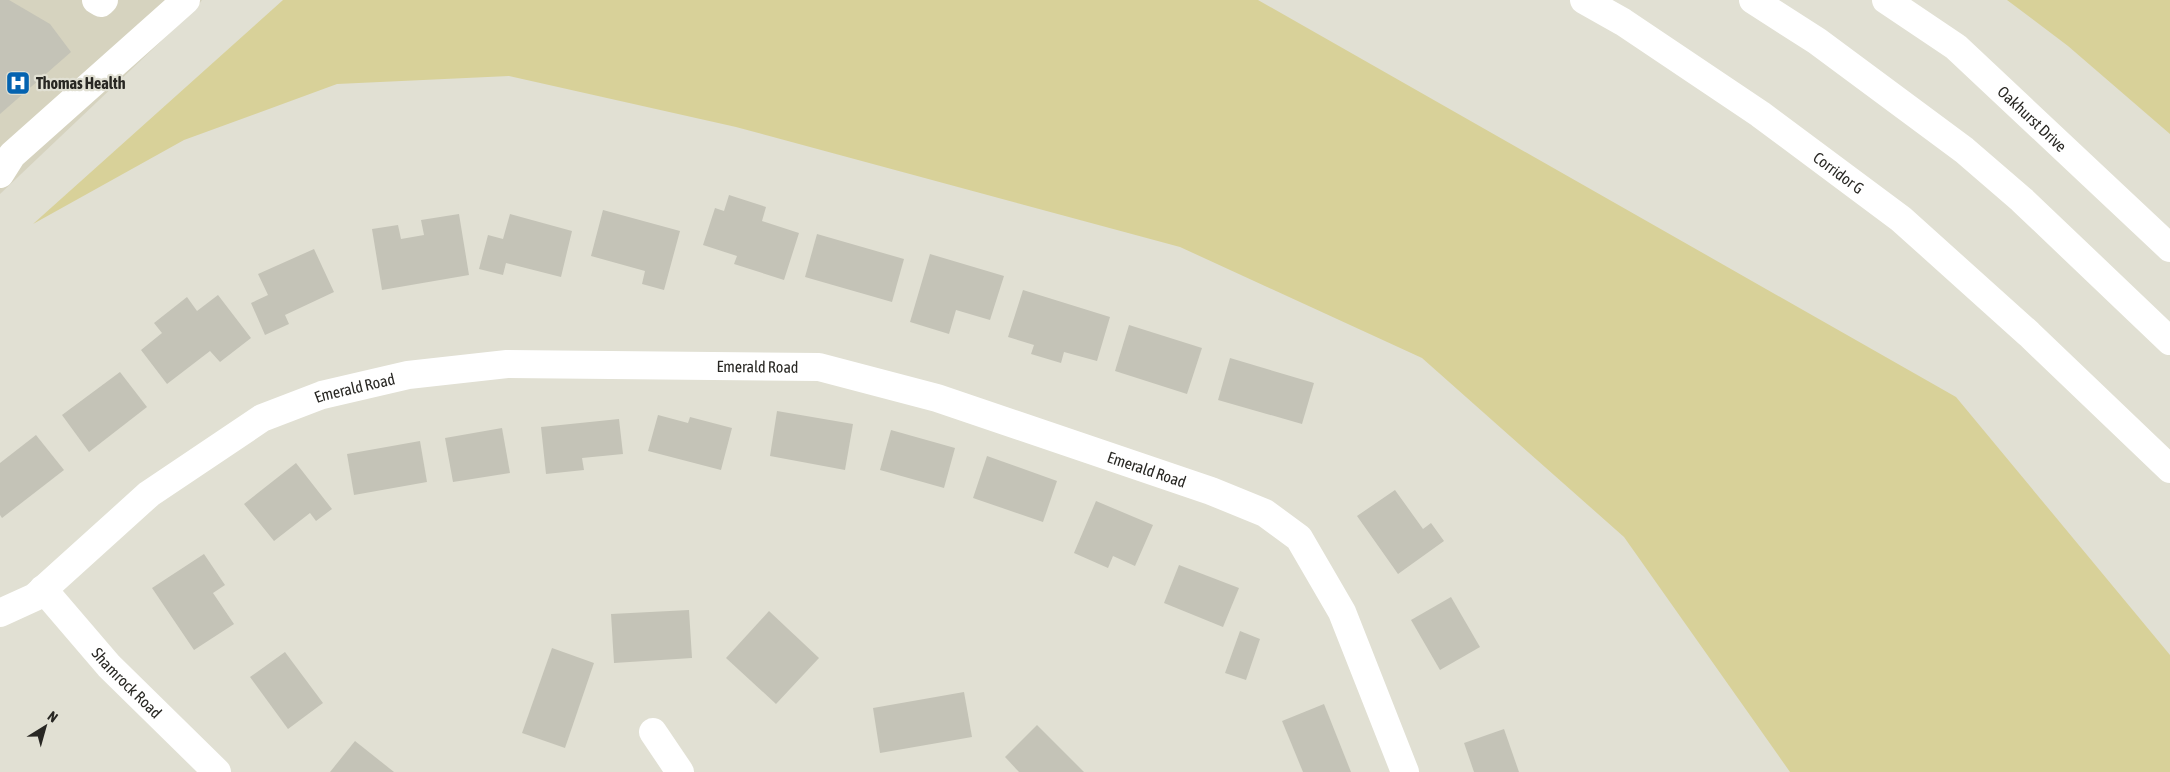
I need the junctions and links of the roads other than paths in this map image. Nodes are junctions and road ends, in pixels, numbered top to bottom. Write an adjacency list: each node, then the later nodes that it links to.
1 (96, 0): 2 (main road)
2 (104, 0)
3 (186, 0): 7 (main road)
4 (1584, 0): 10 (main road, Corridor G)
5 (1753, 0): 9 (main road)
6 (1886, 0): 8 (main road, Oakhurst Drive)
7 (0, 174)
8 (2170, 248)
9 (2170, 341)
10 (2170, 469)
11 (43, 589): 12 (main road, Emerald Road); 14 (main road, Shamrock Road); 16 (main road, Emerald Road)
12 (0, 613)
13 (653, 732): 15 (main road)
14 (217, 772)
15 (680, 772)
16 (1405, 772)

